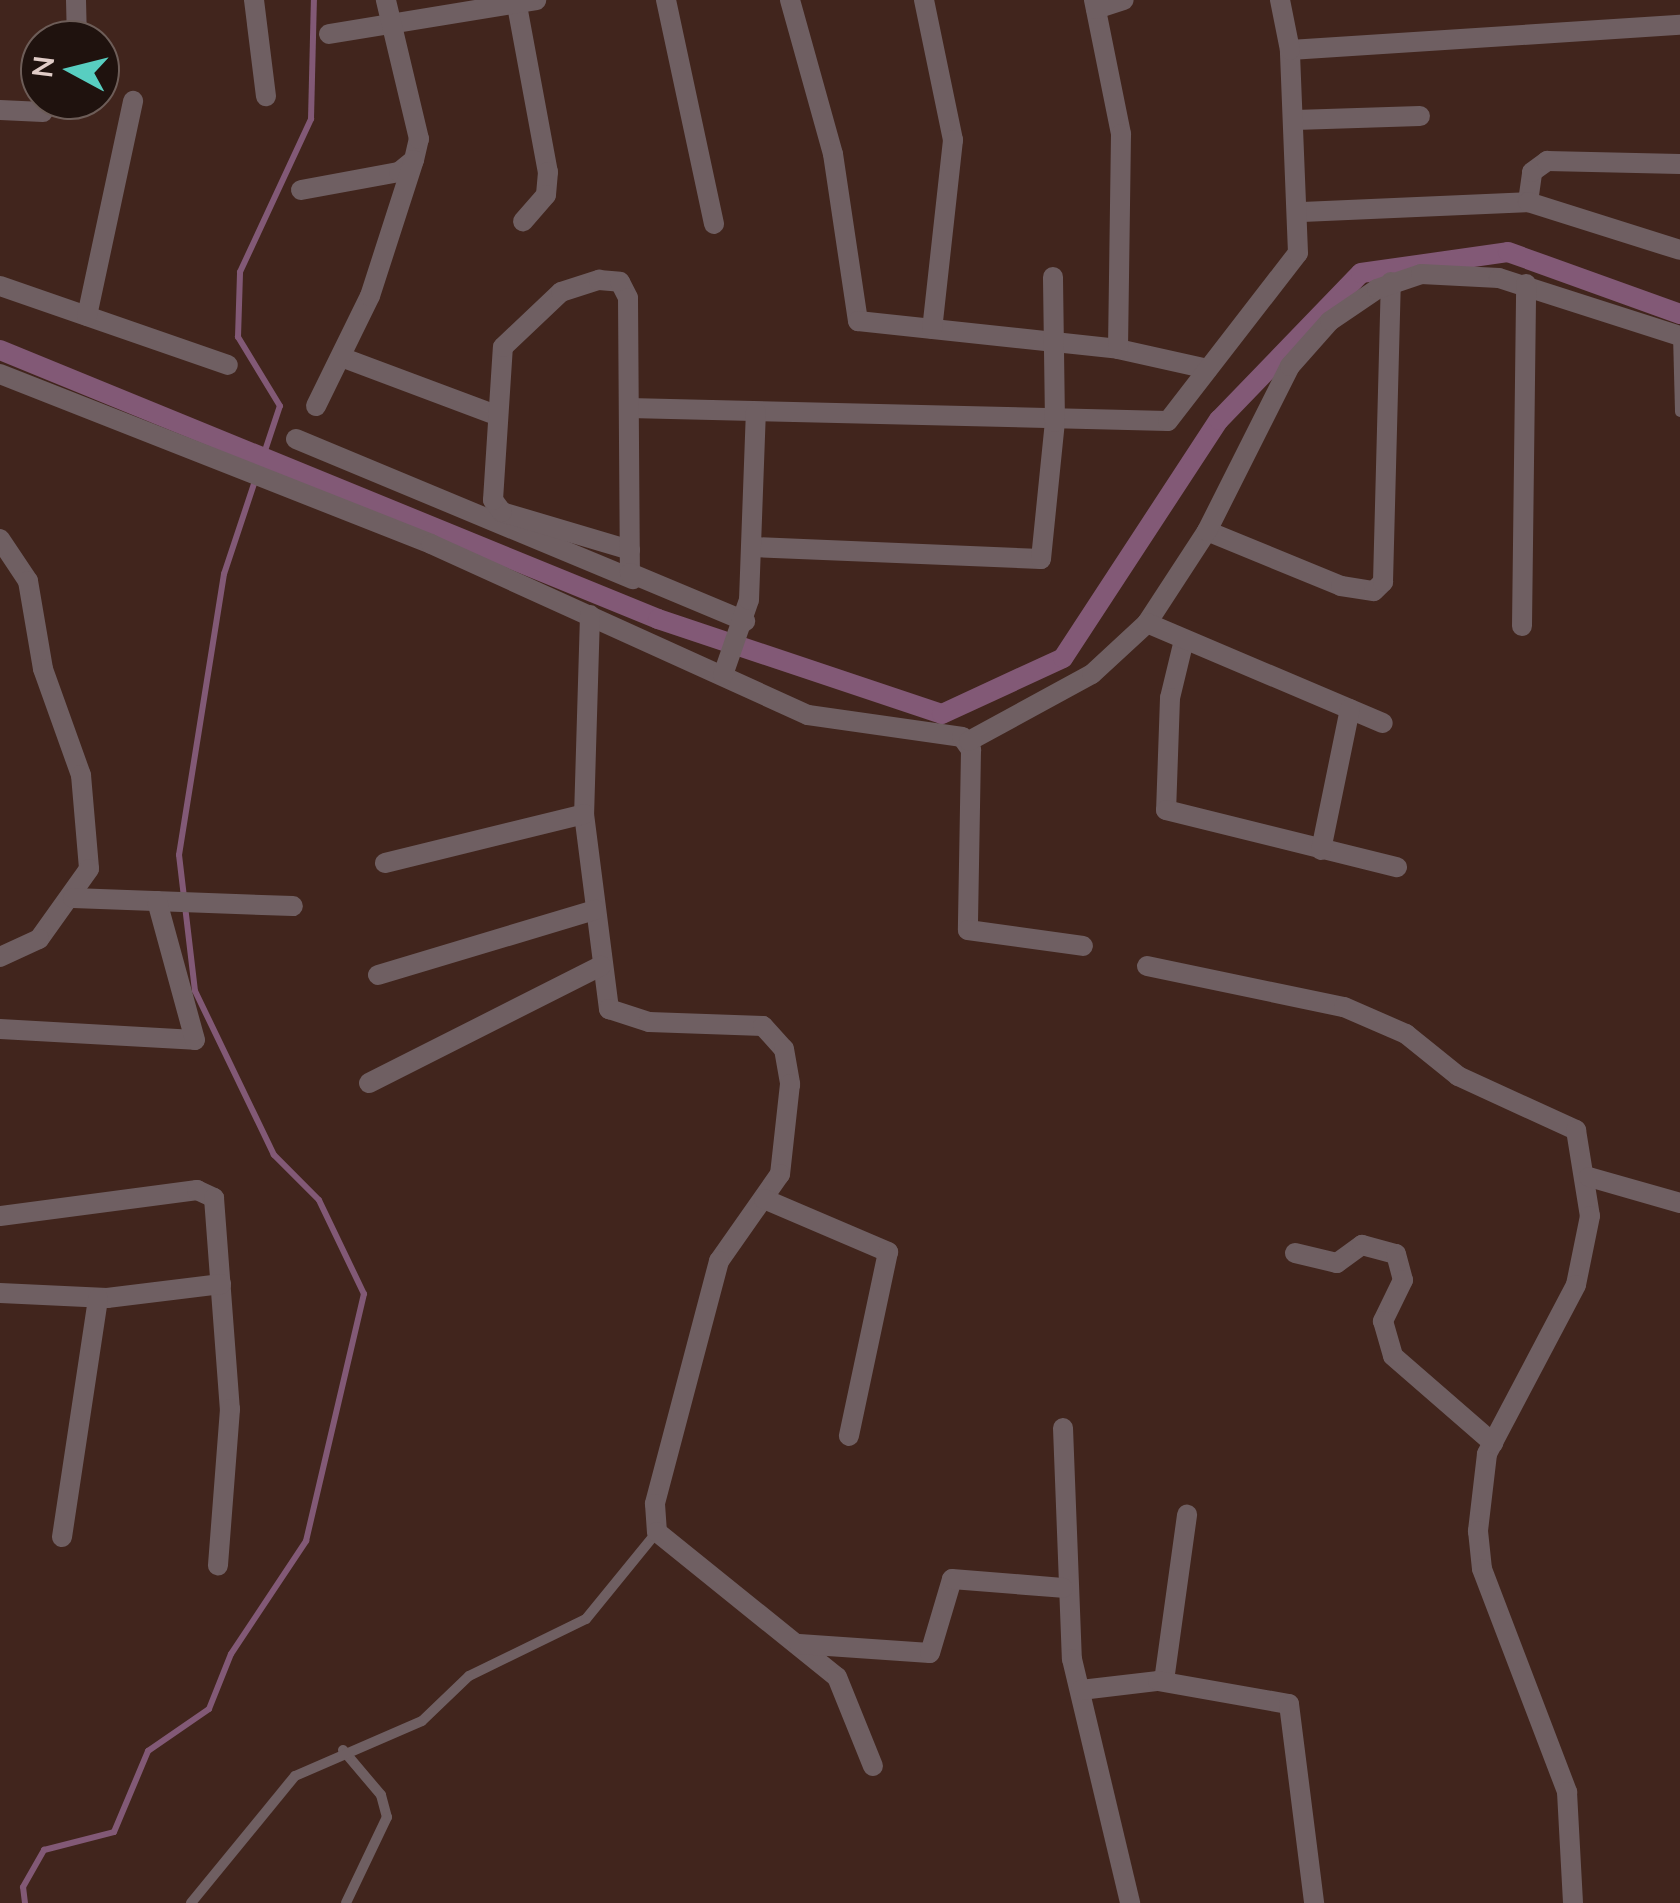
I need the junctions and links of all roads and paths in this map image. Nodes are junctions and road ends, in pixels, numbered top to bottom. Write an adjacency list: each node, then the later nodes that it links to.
1 (254, 0): 14 (street)
2 (386, 0): 11 (street)
3 (666, 0): 24 (street)
4 (790, 0): 31 (street)
5 (924, 0): 31 (street)
6 (1124, 0): 9 (street)
7 (1280, 0): 13 (street)
8 (523, 1): 11 (street); 23 (street)
9 (1095, 4): 34 (street)
10 (1680, 25): 13 (street)
11 (392, 26): 12 (street); 18 (street)
12 (329, 34)
13 (1290, 50): 17 (street)
14 (266, 96)
15 (133, 102): 30 (street)
16 (1420, 116): 17 (street)
17 (1295, 120): 22 (street)
18 (414, 160): 20 (street); 35 (street)
19 (1680, 164): 21 (street)
20 (301, 190)
21 (1528, 202): 22 (street); 25 (street)
22 (1302, 212): 37 (street)
23 (522, 221)
24 (714, 224)
25 (1680, 250)
26 (1053, 277): 33 (street)
27 (1391, 282): 28 (street); 46 (street); 46 (street)
28 (1526, 284): 32 (street); 53 (street)
29 (0, 286): 30 (street)
30 (87, 316): 36 (street)
31 (932, 328): 33 (street)
32 (1679, 336): 42 (lane)
33 (1054, 345): 34 (street); 44 (street)
34 (1118, 350): 37 (street)
35 (341, 358): 39 (street); 43 (street)
36 (228, 365)
37 (1208, 369): 44 (street)
38 (0, 374): 51 (street)
39 (316, 406)
40 (628, 408): 41 (street); 43 (street); 49 (street)
41 (756, 412): 44 (street); 48 (street)
42 (1680, 412)
43 (496, 415): 49 (street)
44 (1055, 422): 48 (street)
45 (296, 439): 50 (street)
46 (1207, 530): 52 (street)
47 (0, 538): 64 (street)
48 (753, 547): 54 (street)
49 (630, 550): 50 (street)
50 (633, 580): 54 (street)
51 (590, 615): 56 (street); 60 (street)
52 (1147, 623): 55 (street); 59 (street)
53 (1522, 626)
54 (743, 627): 56 (street)
55 (1184, 640): 57 (street); 61 (street)
56 (726, 668): 59 (street)
57 (1350, 709): 58 (street); 61 (street)
58 (1382, 723)
59 (968, 741): 68 (street)
60 (584, 814): 62 (street); 67 (street)
61 (1321, 850): 63 (street)
62 (385, 863)
63 (1396, 867)
64 (73, 898): 65 (street); 69 (street)
65 (163, 901): 66 (street); 73 (street)
66 (293, 906)
67 (595, 910): 70 (street); 72 (street)
68 (1083, 946)
69 (0, 957)
70 (601, 966): 74 (street); 76 (street)
71 (1146, 966): 75 (street)
72 (378, 975)
73 (0, 1029)
74 (369, 1084)
75 (1588, 1177): 77 (street); 85 (street)
76 (764, 1199): 84 (street); 87 (street)
77 (1680, 1203)
78 (0, 1216): 80 (street)
79 (1295, 1253): 85 (street)
80 (221, 1284): 82 (street); 89 (street)
81 (0, 1293): 82 (street)
82 (98, 1299): 88 (street)
83 (1063, 1428): 90 (street)
84 (849, 1436)
85 (1492, 1443): 100 (street)
86 (1187, 1515): 92 (street)
87 (657, 1532): 91 (street); 94 (lane)
88 (62, 1537)
89 (218, 1566)
90 (1063, 1588): 91 (street); 93 (street)
91 (799, 1644): 95 (street)
92 (1164, 1681): 93 (street); 99 (street)
93 (1081, 1690): 98 (street)
94 (343, 1750): 96 (lane); 97 (lane)
95 (873, 1766)
96 (191, 1903)
97 (346, 1903)
98 (1130, 1903)
99 (1314, 1903)
100 (1573, 1903)

